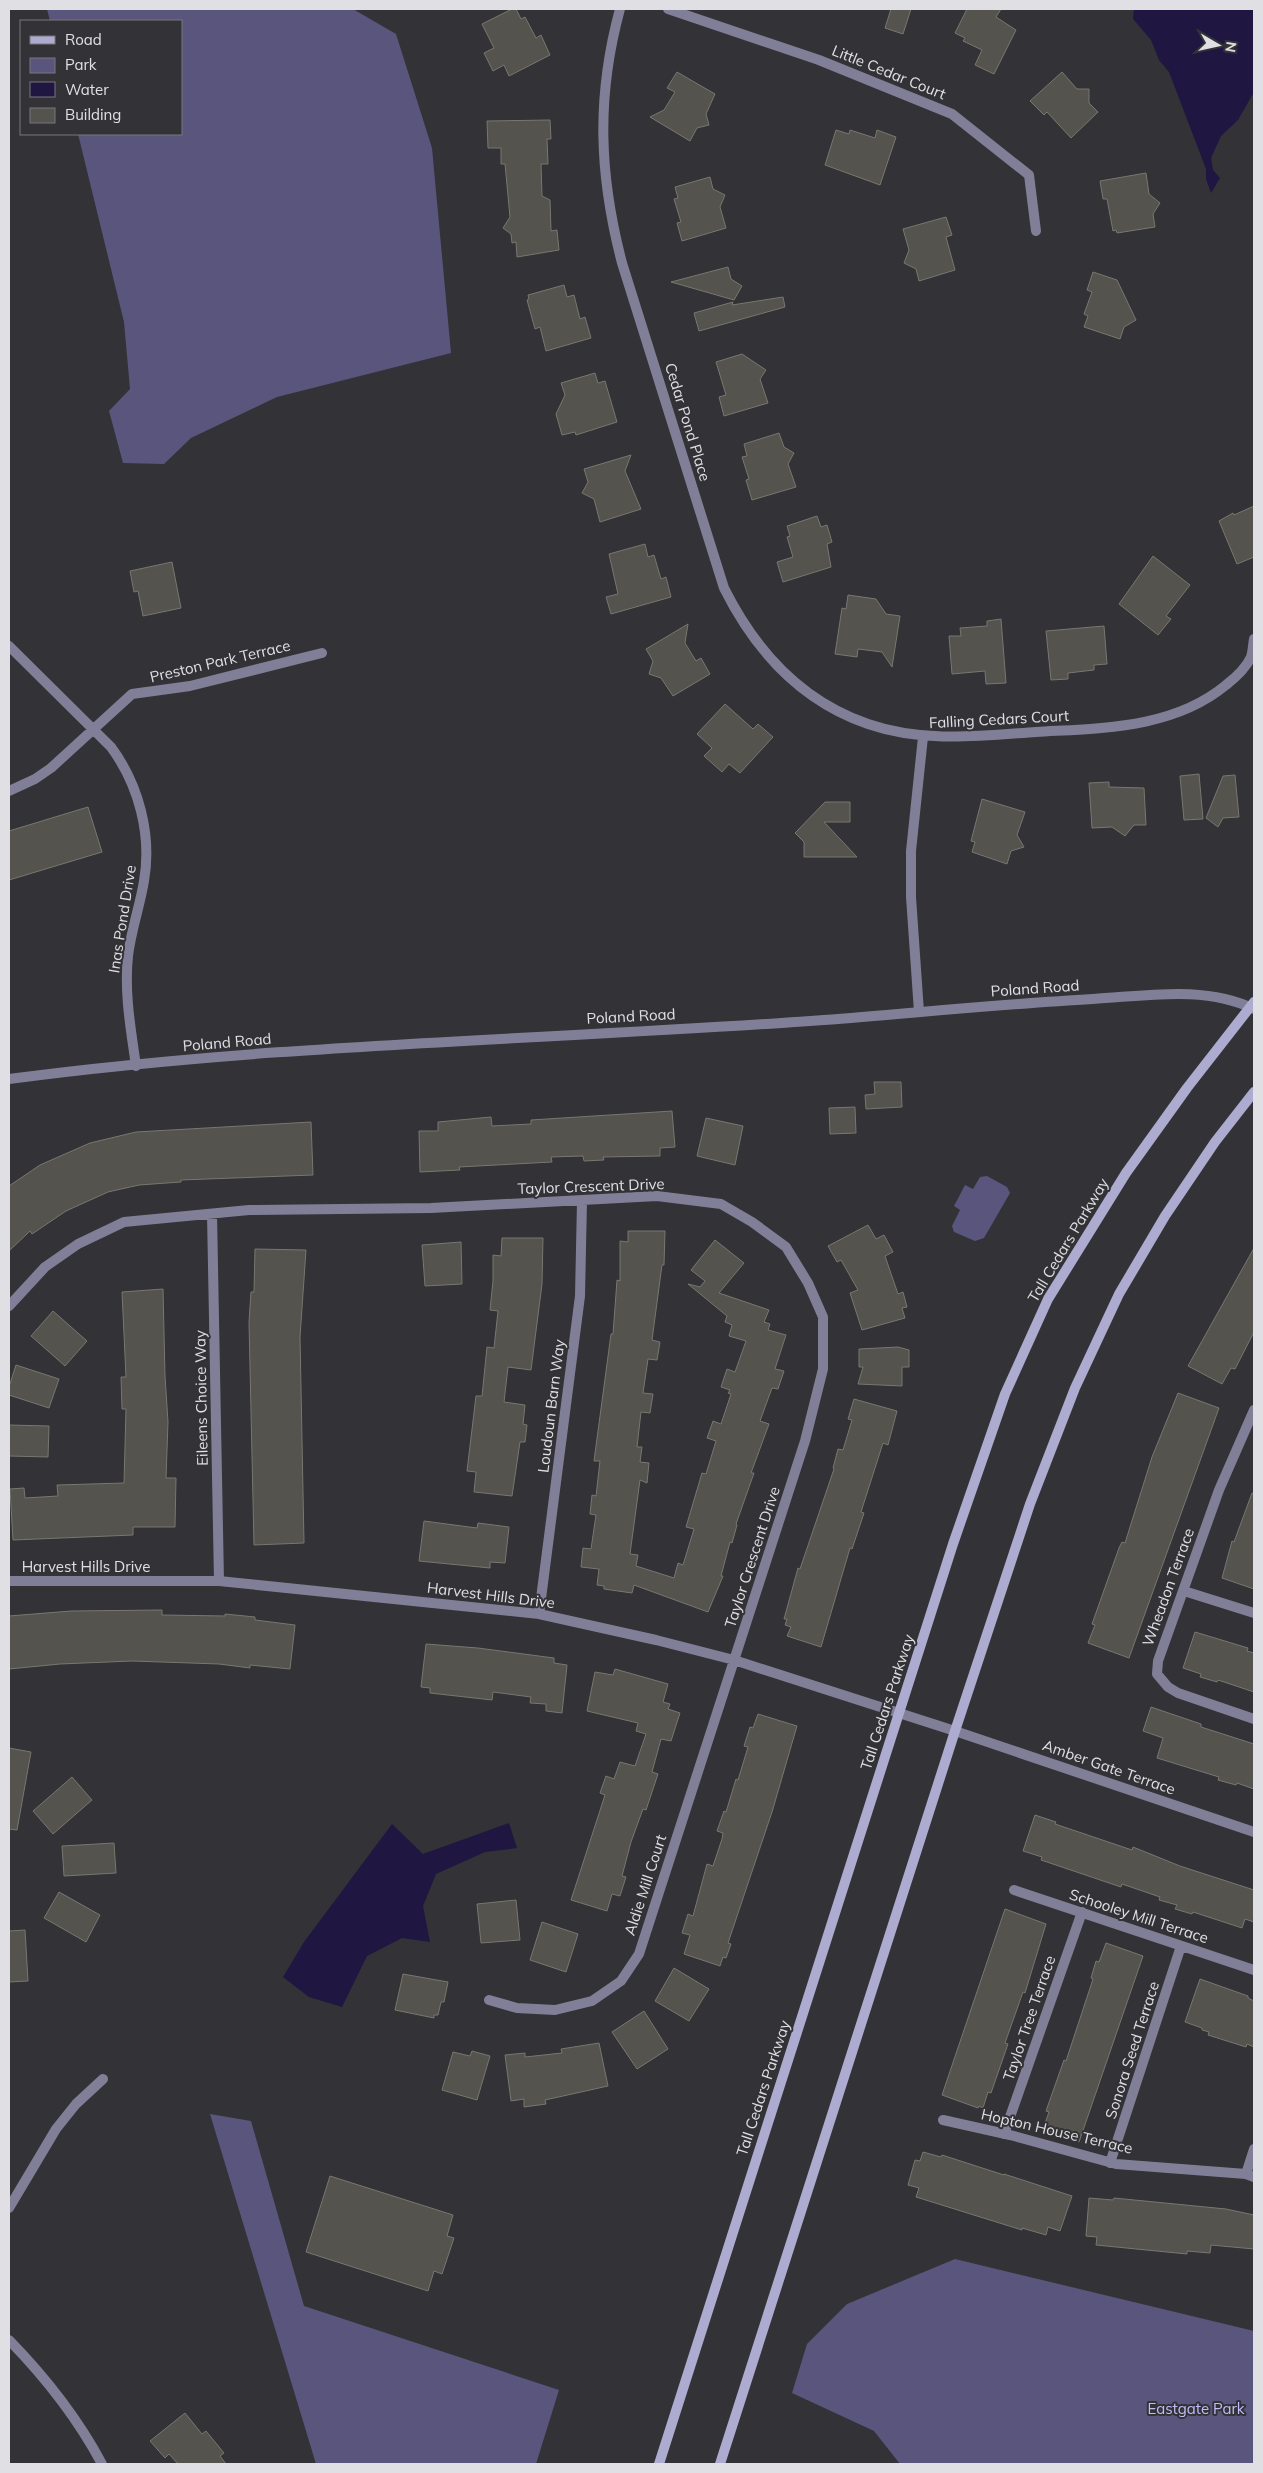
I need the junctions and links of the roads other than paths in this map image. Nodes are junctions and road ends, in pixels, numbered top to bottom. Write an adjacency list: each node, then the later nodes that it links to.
1 (620, 9): 8 (street, Cedar Pond Place)
2 (668, 9): 3 (street, Little Cedar Court)
3 (1036, 231)
4 (1254, 638): 8 (street, Falling Cedars Court)
5 (9, 646): 7 (street, Inas Pond Drive)
6 (322, 653): 7 (street, Preston Park Terrace)
7 (94, 729): 9 (street, Preston Park Terrace); 12 (street, Inas Pond Drive)
8 (923, 737): 11 (street, Falling Cedars Court)
9 (9, 791)
10 (1253, 1006): 11 (street, Poland Road); 25 (main road, Tall Cedars Parkway)
11 (919, 1012): 12 (street, Poland Road)
12 (136, 1066): 13 (street, Poland Road)
13 (9, 1079)
14 (1254, 1092): 27 (main road)
15 (582, 1201): 16 (street, Taylor Crescent Drive); 23 (street, Loudoun Barn Way); 24 (street, Taylor Crescent Drive)
16 (212, 1214): 17 (street, Taylor Crescent Drive); 20 (street, Eileens Choice Way)
17 (9, 1306)
18 (1254, 1410): 21 (street, Wheadon Terrace)
19 (9, 1581): 20 (street, Harvest Hills Drive)
20 (219, 1581): 23 (street, Harvest Hills Drive)
21 (1184, 1591): 22 (street); 26 (street, Wheadon Terrace)
22 (1254, 1613)
23 (539, 1614): 24 (street, Harvest Hills Drive)
24 (734, 1660): 25 (street, Harvest Hills Drive); 33 (street, Aldie Mill Court)
25 (899, 1712): 27 (street, Harvest Hills Drive); 43 (main road, Tall Cedars Parkway)
26 (1254, 1719)
27 (955, 1730): 28 (street, Amber Gate Terrace); 44 (main road)
28 (1254, 1832)
29 (1014, 1890): 30 (street, Schooley Mill Terrace)
30 (1082, 1912): 31 (street, Schooley Mill Terrace); 36 (street, Taylor Tree Terrace)
31 (1181, 1946): 32 (street, Schooley Mill Terrace); 38 (street, Sonora Seed Terrace)
32 (1254, 1970)
33 (489, 2000)
34 (102, 2079): 40 (street)
35 (943, 2120): 36 (street, Hopton House Terrace)
36 (1004, 2134): 38 (street, Hopton House Terrace)
37 (1254, 2149): 39 (street)
38 (1110, 2163): 39 (street, Hopton House Terrace)
39 (1250, 2175)
40 (9, 2208)
41 (9, 2340): 42 (street)
42 (102, 2464)
43 (659, 2464)
44 (720, 2464)

